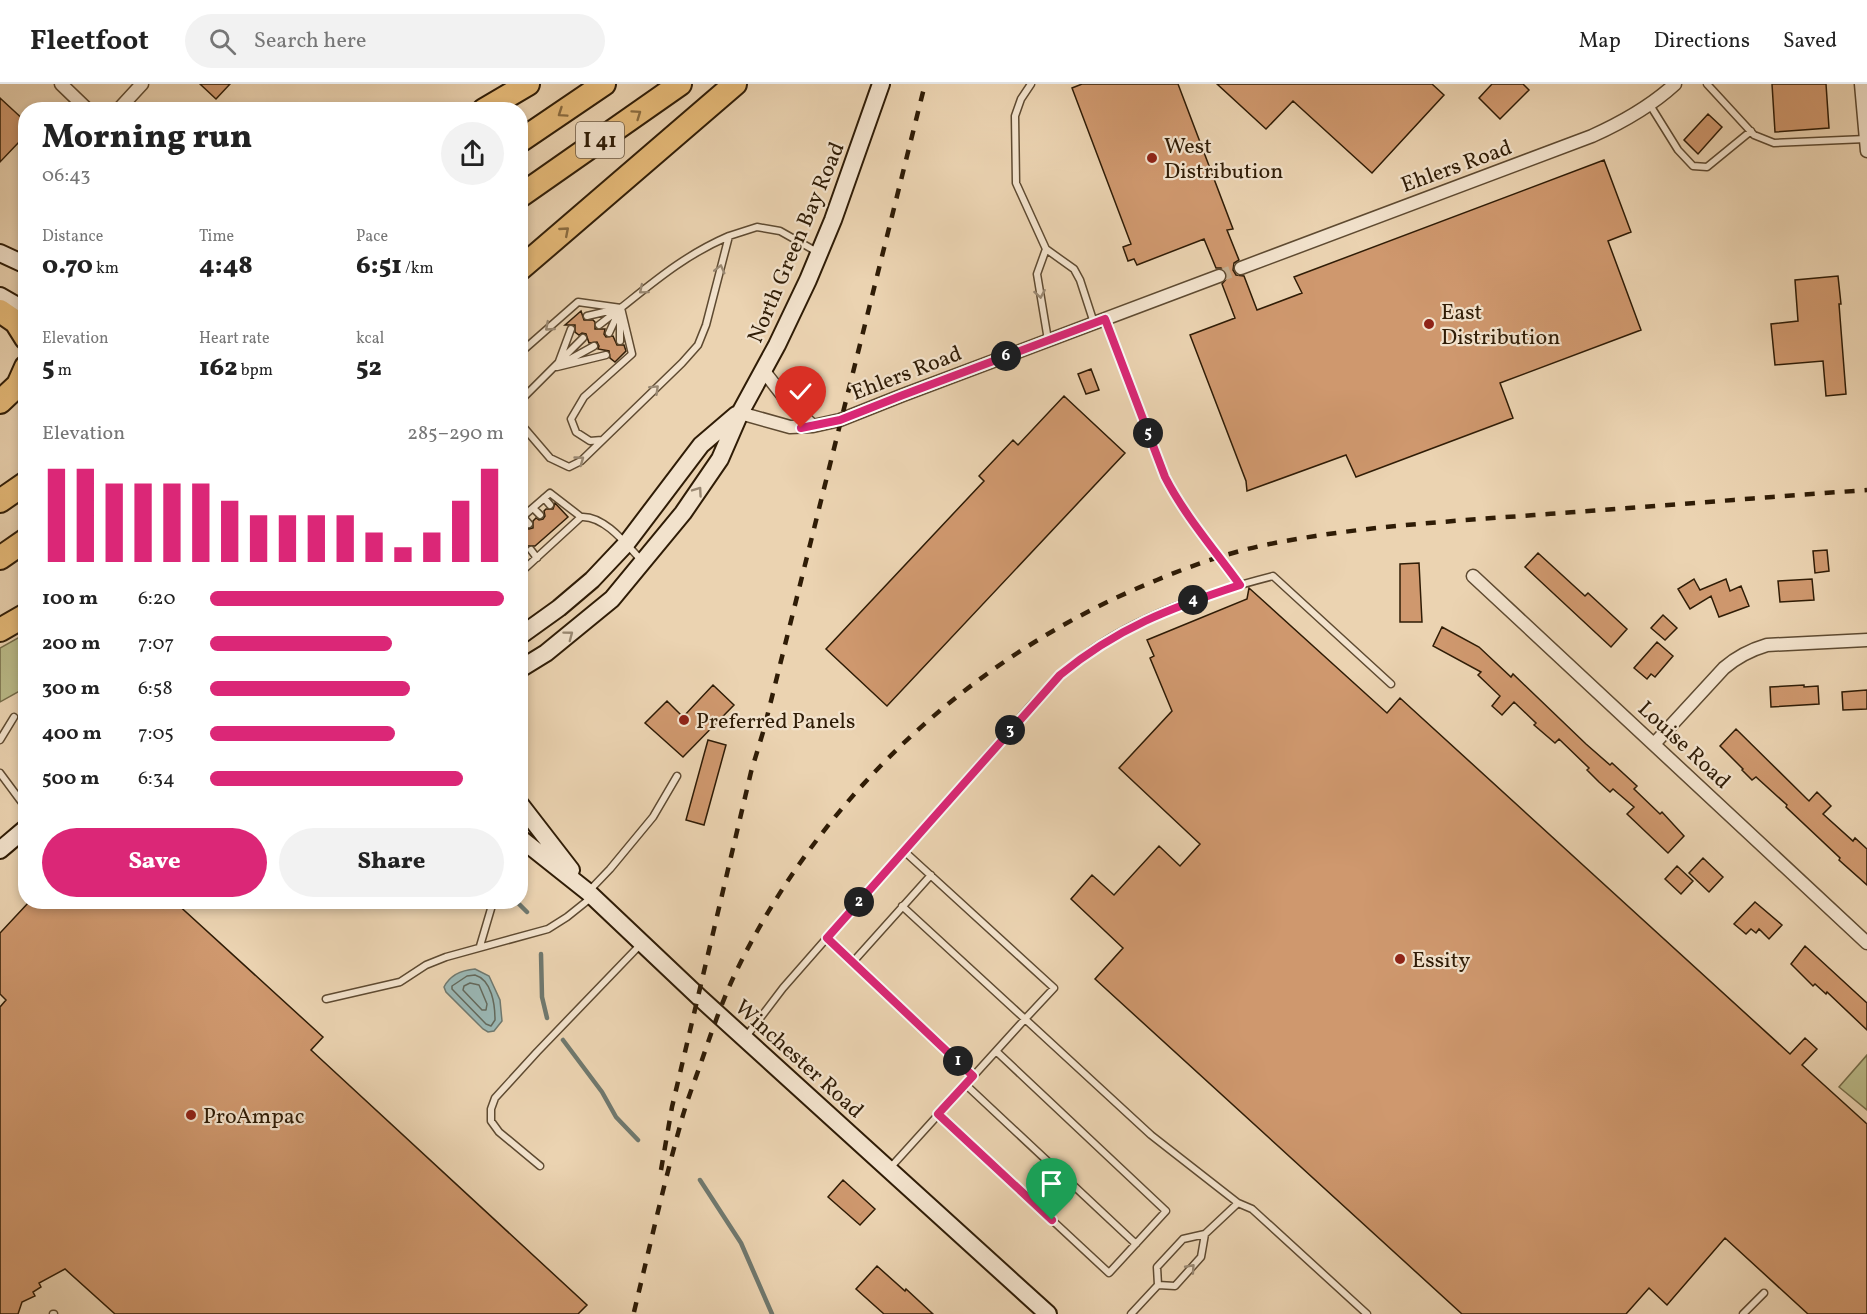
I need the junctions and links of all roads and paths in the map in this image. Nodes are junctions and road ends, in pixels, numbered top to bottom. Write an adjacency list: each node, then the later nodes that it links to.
1 (61, 84): 12 (street)
2 (142, 84): 13 (street)
3 (528, 84): 14 (highway)
4 (604, 84): 17 (highway, I 41, one-way to 17)
5 (680, 84): 19 (highway, I 41, one-way to 5)
6 (735, 84): 25 (highway, one-way to 6)
7 (881, 84): 23 (street, North Green Bay Road)
8 (1030, 84): 21 (lane)
9 (1675, 84): 15 (street, Ehlers Road)
10 (1707, 84): 16 (lane)
11 (1861, 84): 18 (street)
12 (80, 102)
13 (125, 102)
14 (498, 102)
15 (1650, 105): 16 (lane); 26 (street, Ehlers Road)
16 (1751, 131): 18 (lane)
17 (528, 136)
18 (1867, 145)
19 (528, 190)
20 (729, 236): 23 (lane); 30 (lane, one-way to 30); 54 (lane, one-way to 20)
21 (1046, 249): 33 (lane); 39 (lane, one-way to 39)
22 (0, 253): 24 (street)
23 (820, 253): 45 (street, North Green Bay Road)
24 (18, 261)
25 (528, 262)
26 (1241, 268)
27 (1219, 276): 33 (street, Ehlers Road)
28 (0, 296): 29 (street)
29 (18, 306)
30 (621, 308): 32 (lane); 35 (lane); 37 (lane); 40 (lane); 41 (lane, one-way to 41); 54 (lane)
31 (0, 311): 34 (highway)
32 (587, 316)
33 (1100, 321): 39 (street, Ehlers Road); 77 (lane)
34 (18, 325)
35 (599, 325)
36 (571, 329): 44 (lane)
37 (609, 333)
38 (584, 338): 44 (lane)
39 (1048, 340): 52 (street, Ehlers Road)
40 (620, 341)
41 (528, 346)
42 (594, 346): 44 (lane)
43 (606, 355): 44 (lane)
44 (557, 367): 47 (lane)
45 (763, 370): 50 (street, North Green Bay Road); 52 (street)
46 (18, 385): 49 (highway)
47 (528, 394)
48 (18, 400): 51 (highway)
49 (0, 402)
50 (740, 413): 52 (street, Ehlers Road); 68 (street, North Green Bay Road); 74 (street, North Green Bay Road, one-way to 50)
51 (0, 414)
52 (813, 426)
53 (528, 432): 54 (lane, one-way to 54)
54 (603, 440)
55 (18, 489): 57 (highway)
56 (544, 498): 58 (lane); 59 (lane); 62 (lane)
57 (0, 501)
58 (550, 505)
59 (534, 508): 60 (lane); 61 (lane)
60 (528, 513)
61 (540, 515)
62 (580, 517): 64 (lane); 68 (lane)
63 (564, 520): 64 (lane)
64 (570, 527): 66 (lane)
65 (553, 530): 66 (lane)
66 (559, 537): 70 (lane)
67 (543, 539): 70 (lane)
68 (626, 544): 74 (lane); 80 (street, North Green Bay Road)
69 (18, 546): 72 (highway)
70 (549, 546): 73 (lane)
71 (531, 550): 73 (lane)
72 (0, 558)
73 (537, 558): 75 (lane)
74 (644, 562): 82 (street, North Green Bay Road, one-way to 74)
75 (528, 565)
76 (1473, 576): 86 (street, Louise Road)
77 (1240, 585): 83 (lane); 94 (lane)
78 (18, 620): 79 (highway)
79 (0, 630)
80 (528, 630)
81 (1867, 639): 86 (street)
82 (528, 664)
83 (1391, 684)
84 (14, 717): 85 (lane)
85 (0, 740)
86 (1654, 744): 101 (street, Louise Road)
87 (0, 773): 89 (lane)
88 (677, 776): 96 (lane)
89 (18, 797)
90 (528, 814): 96 (street)
91 (18, 835): 93 (street)
92 (528, 844): 96 (street, Winchester Road)
93 (0, 850)
94 (904, 851): 95 (lane); 99 (lane)
95 (931, 874): 97 (lane); 105 (lane)
96 (590, 894): 100 (street, Winchester Road); 102 (lane)
97 (902, 906): 103 (lane); 105 (lane)
98 (491, 909): 102 (lane)
99 (827, 938): 103 (lane); 106 (lane)
100 (642, 943): 106 (street, Winchester Road); 111 (lane)
101 (1867, 943)
102 (480, 946): 104 (lane)
103 (852, 963): 108 (lane)
104 (326, 999)
105 (1025, 1019): 107 (lane); 113 (lane)
106 (745, 1038): 112 (street, Winchester Road)
107 (996, 1051): 108 (lane); 115 (lane)
108 (973, 1076): 109 (lane)
109 (965, 1084): 110 (lane); 115 (lane)
110 (938, 1114): 112 (lane); 115 (lane)
111 (540, 1166)
112 (889, 1169): 118 (street, Winchester Road)
113 (1238, 1203): 114 (lane); 120 (lane)
114 (1205, 1234): 116 (lane); 116 (lane, one-way to 114)
115 (1136, 1244)
116 (1158, 1285): 119 (lane)
117 (1764, 1293): 121 (lane)
118 (1048, 1314)
119 (1131, 1314)
120 (1367, 1314)
121 (1743, 1314)

